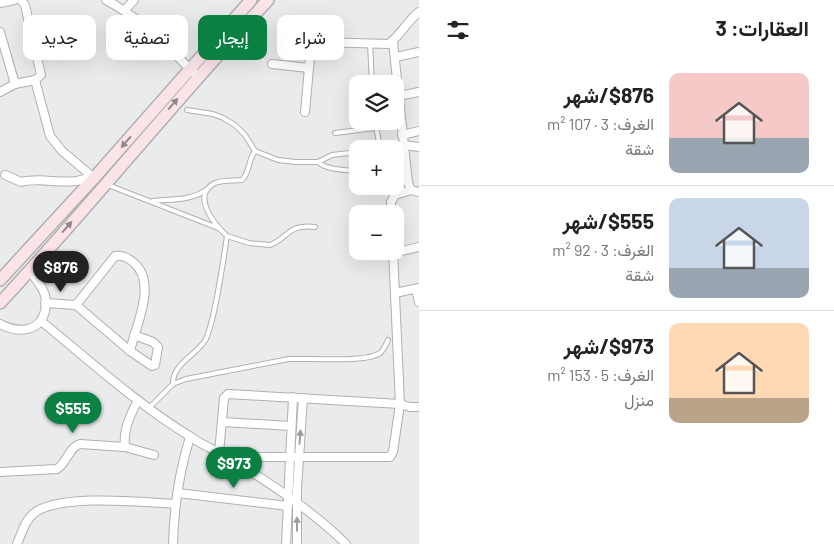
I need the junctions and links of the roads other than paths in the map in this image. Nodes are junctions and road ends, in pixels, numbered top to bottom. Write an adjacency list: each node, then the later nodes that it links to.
1 (14, 0): 7 (street)
2 (20, 0): 23 (street)
3 (106, 0): 8 (street)
4 (134, 0): 8 (street)
5 (251, 0): 10 (street)
6 (268, 0): 11 (street)
7 (0, 3)
8 (125, 10): 20 (street)
9 (419, 12): 13 (street)
10 (240, 15)
11 (252, 15)
12 (0, 32): 24 (street)
13 (393, 42): 14 (street); 16 (street)
14 (370, 44): 19 (street); 21 (lane)
15 (419, 52): 16 (street)
16 (396, 57): 22 (street)
17 (206, 60): 20 (street)
18 (272, 64): 19 (street)
19 (309, 68): 29 (street)
20 (194, 73): 43 (street)
21 (372, 75)
22 (397, 75)
23 (35, 80): 24 (street); 43 (street)
24 (15, 84): 25 (street)
25 (0, 92)
26 (419, 92): 27 (street)
27 (404, 95)
28 (187, 110): 38 (lane)
29 (306, 112)
30 (359, 130): 33 (lane)
31 (402, 130): 34 (street)
32 (418, 131): 34 (street); 37 (street)
33 (335, 133)
34 (402, 135): 35 (street)
35 (403, 140)
36 (404, 146): 37 (street); 45 (street)
37 (418, 146)
38 (255, 151): 40 (lane); 44 (lane)
39 (349, 153): 40 (lane)
40 (318, 162): 41 (lane)
41 (349, 170)
42 (5, 175): 43 (street)
43 (97, 179): 46 (lane); 54 (street, one-way to 43); 55 (street)
44 (208, 189): 46 (lane); 49 (lane)
45 (415, 191): 47 (street)
46 (151, 201): 49 (lane)
47 (391, 205)
48 (315, 227): 50 (lane)
49 (220, 229): 50 (lane)
50 (227, 236): 67 (lane)
51 (419, 247): 52 (street)
52 (404, 250)
53 (393, 260): 57 (street)
54 (30, 271): 59 (street); 60 (street)
55 (0, 280)
56 (417, 289): 57 (street); 58 (street)
57 (395, 293): 71 (street)
58 (419, 302)
59 (0, 303)
60 (45, 303): 61 (street); 62 (street)
61 (76, 305): 64 (street); 66 (street)
62 (41, 321): 63 (street); 70 (street)
63 (0, 324)
64 (134, 335): 66 (street); 66 (street)
65 (388, 340): 67 (lane)
66 (130, 351)
67 (173, 384): 73 (lane)
68 (293, 397): 69 (street); 74 (street); 75 (street)
69 (303, 398): 71 (street); 82 (street, one-way to 69)
70 (138, 400): 73 (street); 77 (street)
71 (400, 404): 72 (street); 82 (street)
72 (419, 407)
73 (149, 408): 76 (street)
74 (222, 422): 75 (street); 78 (street)
75 (291, 426): 81 (street)
76 (190, 437): 78 (street); 84 (street)
77 (125, 447): 79 (street); 83 (street)
78 (219, 453): 80 (street)
79 (154, 455)
80 (227, 457): 81 (street); 85 (street)
81 (289, 457): 82 (street); 85 (street)
82 (298, 457): 86 (street)
83 (0, 472)
84 (178, 493): 87 (street); 88 (street)
85 (288, 496): 86 (street); 88 (street)
86 (297, 503): 89 (street, one-way to 86); 93 (street)
87 (176, 504): 90 (street); 91 (street)
88 (288, 506): 92 (street)
89 (299, 543)
90 (17, 544)
91 (173, 544)
92 (286, 544)
93 (346, 544)

